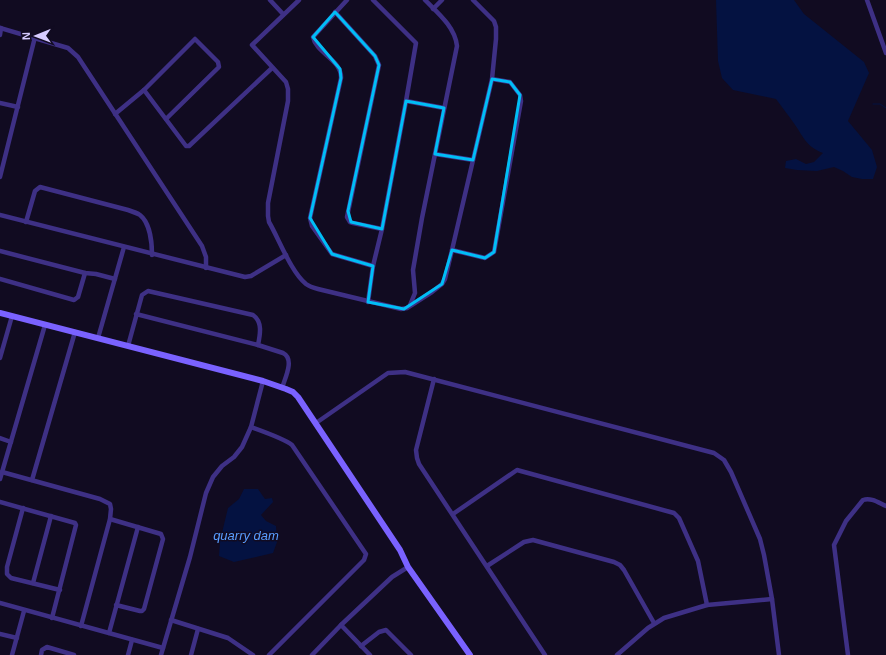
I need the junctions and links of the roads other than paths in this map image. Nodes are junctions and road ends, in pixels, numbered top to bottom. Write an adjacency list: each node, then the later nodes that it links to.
1 (270, 0): 11 (street)
2 (299, 0): 11 (street)
3 (347, 0): 10 (street)
4 (373, 0): 19 (street)
5 (425, 0): 9 (street)
6 (442, 0): 9 (street)
7 (473, 0): 17 (street)
8 (867, 0): 15 (street)
9 (433, 9): 22 (street)
10 (335, 12): 30 (street); 36 (street)
11 (283, 14): 16 (street)
12 (1, 28): 13 (street); 14 (street)
13 (0, 35)
14 (35, 38): 21 (street); 23 (street)
15 (886, 53)
16 (272, 68): 24 (street); 35 (street)
17 (492, 79): 26 (street); 33 (street)
18 (144, 90): 23 (street); 24 (street); 24 (street)
19 (406, 101): 22 (street); 30 (street)
20 (0, 103): 21 (street)
21 (18, 107): 27 (street)
22 (444, 108): 25 (street)
23 (115, 114): 37 (street)
24 (166, 120)
25 (436, 154): 26 (street); 42 (street)
26 (473, 160): 33 (street)
27 (0, 177)
28 (0, 215): 29 (street)
29 (26, 222): 31 (street); 34 (street)
30 (382, 229): 36 (street)
31 (124, 247): 34 (street); 39 (street)
32 (0, 250): 38 (street)
33 (452, 250): 42 (street)
34 (152, 255): 37 (street)
35 (286, 255): 37 (street); 41 (street)
36 (373, 266): 41 (street)
37 (206, 268)
38 (85, 273): 39 (street); 40 (street)
39 (115, 279): 48 (street)
40 (0, 280)
41 (368, 302): 42 (street)
42 (410, 305)
43 (0, 313): 45 (street)
44 (136, 314): 50 (street); 50 (street); 51 (street)
45 (12, 316): 46 (street); 49 (street)
46 (45, 325): 47 (street); 59 (street)
47 (75, 332): 48 (street); 62 (street)
48 (98, 338): 51 (street)
49 (2, 345): 52 (street)
50 (258, 345): 55 (street)
51 (128, 346): 54 (street)
52 (0, 358)
53 (434, 379): 56 (street); 66 (street); 74 (street)
54 (263, 381): 55 (street); 57 (street)
55 (282, 388): 56 (street)
56 (316, 423): 70 (street)
57 (252, 427): 80 (street); 98 (street)
58 (0, 438): 59 (street)
59 (11, 442): 60 (street)
60 (2, 472): 61 (street); 62 (street)
61 (0, 479)
62 (32, 480): 68 (street)
63 (0, 502): 65 (street)
64 (886, 506): 106 (street)
65 (23, 508): 67 (street); 72 (street)
66 (453, 514): 71 (street); 77 (street)
67 (51, 516): 72 (street); 73 (street)
68 (110, 519): 69 (street); 83 (street)
69 (138, 527): 76 (street); 76 (street)
70 (408, 566): 82 (street); 102 (street)
71 (487, 566): 81 (street); 103 (street)
72 (33, 583): 73 (street)
73 (60, 590): 79 (street)
74 (772, 599): 77 (street); 105 (street)
75 (0, 603): 78 (street)
76 (116, 605): 85 (street)
77 (707, 605): 81 (street)
78 (24, 610): 79 (street); 87 (street)
79 (52, 618): 83 (street)
80 (171, 620): 84 (street); 90 (street)
81 (654, 624): 104 (street)
82 (341, 625): 89 (street); 99 (street)
83 (81, 626): 85 (street)
84 (198, 629): 96 (street); 97 (street)
85 (109, 633): 88 (street)
86 (0, 634): 87 (street)
87 (17, 638): 91 (street)
88 (132, 640): 90 (street); 94 (street)
89 (361, 646): 100 (street); 101 (street)
90 (163, 648): 95 (street)
91 (12, 655)
92 (41, 655): 93 (street)
93 (74, 655)
94 (128, 655)
95 (161, 655)
96 (192, 655)
97 (253, 655)
98 (268, 655)
99 (312, 655)
100 (370, 655)
101 (410, 655)
102 (470, 655)
103 (545, 655)
104 (617, 655)
105 (779, 655)
106 (848, 655)

